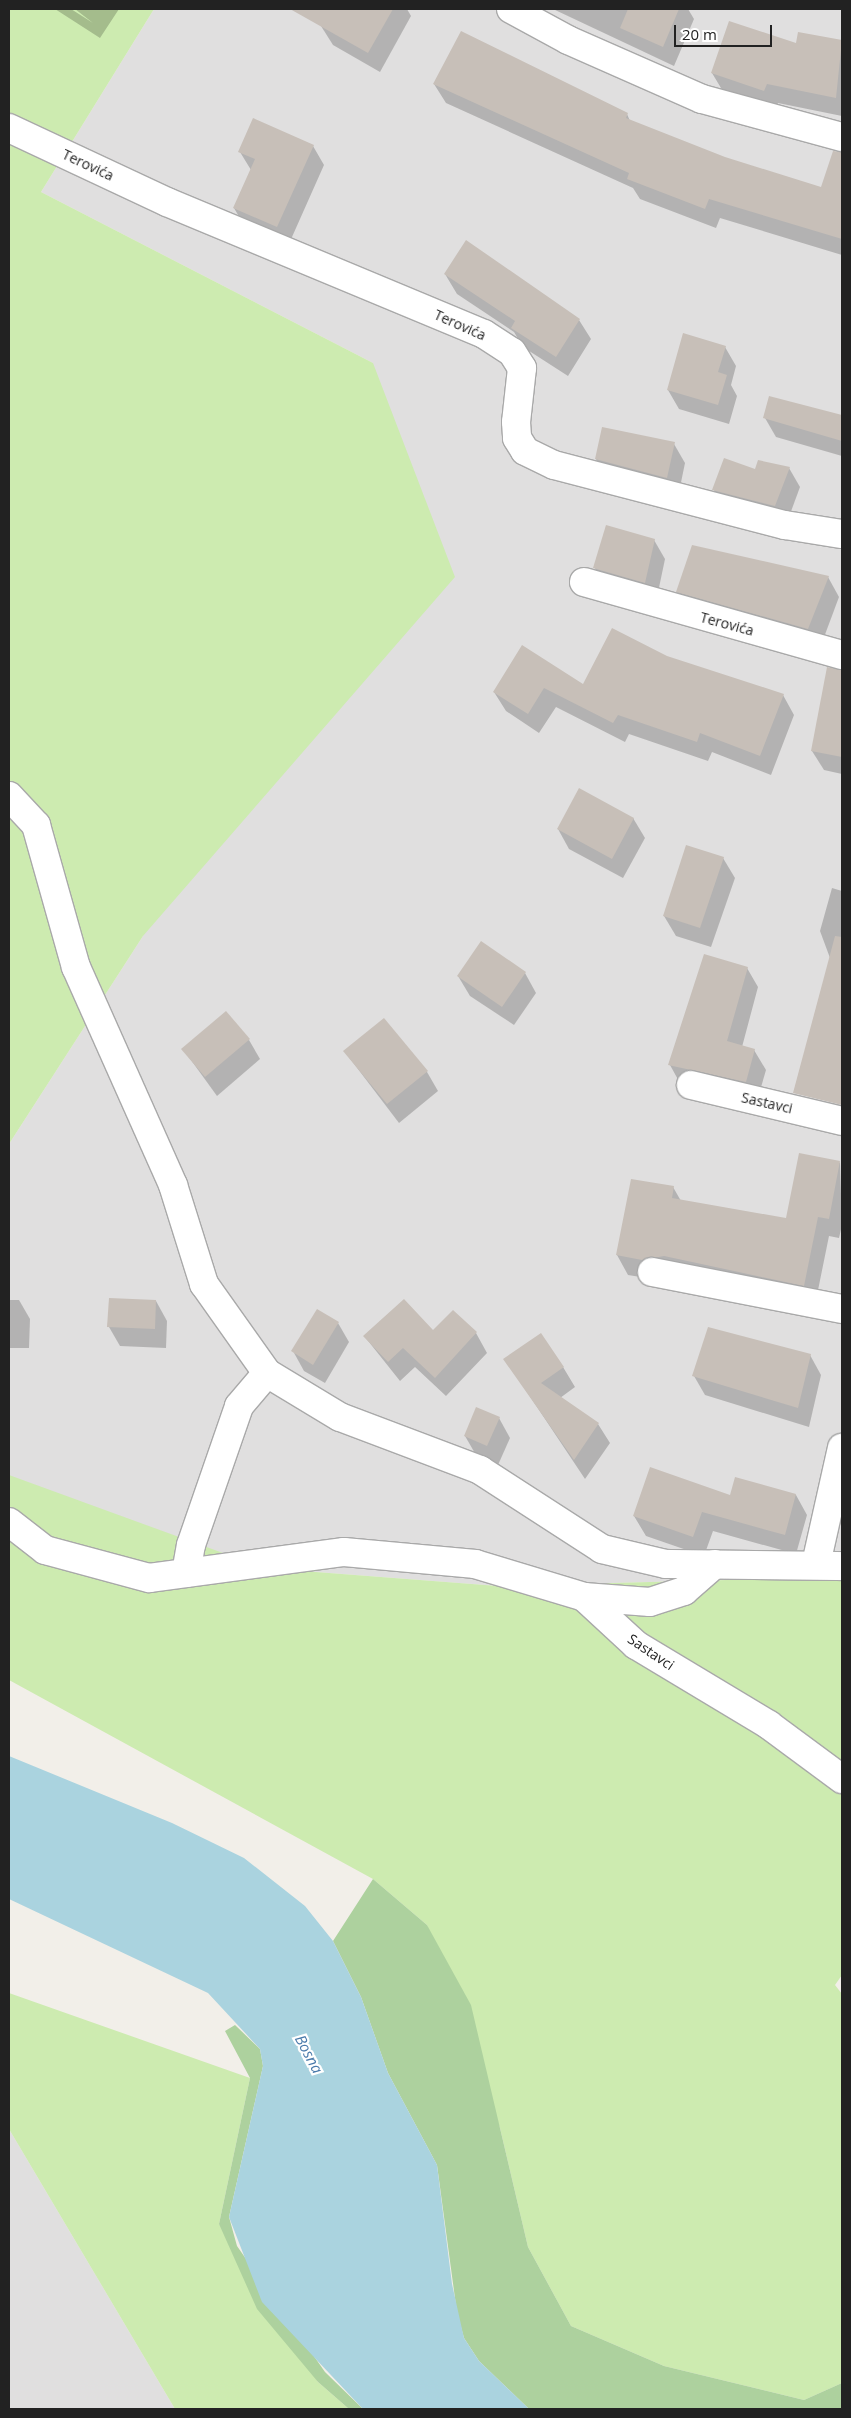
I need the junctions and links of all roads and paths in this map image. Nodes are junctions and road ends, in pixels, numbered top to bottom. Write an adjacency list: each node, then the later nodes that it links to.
1 (511, 9): 3 (street)
2 (9, 128): 4 (street, Terovića)
3 (842, 138)
4 (842, 534)
5 (584, 582): 6 (street, Terovića)
6 (842, 655)
7 (9, 796): 12 (street)
8 (691, 1085): 9 (street, Sastavci)
9 (842, 1121)
10 (652, 1272): 11 (street)
11 (842, 1309)
12 (267, 1373): 15 (street); 17 (street)
13 (842, 1448): 16 (street)
14 (9, 1522): 17 (street)
15 (715, 1564): 16 (street); 18 (street)
16 (829, 1565)
17 (186, 1573): 18 (street)
18 (584, 1597): 19 (street, Sastavci)
19 (842, 1779)

